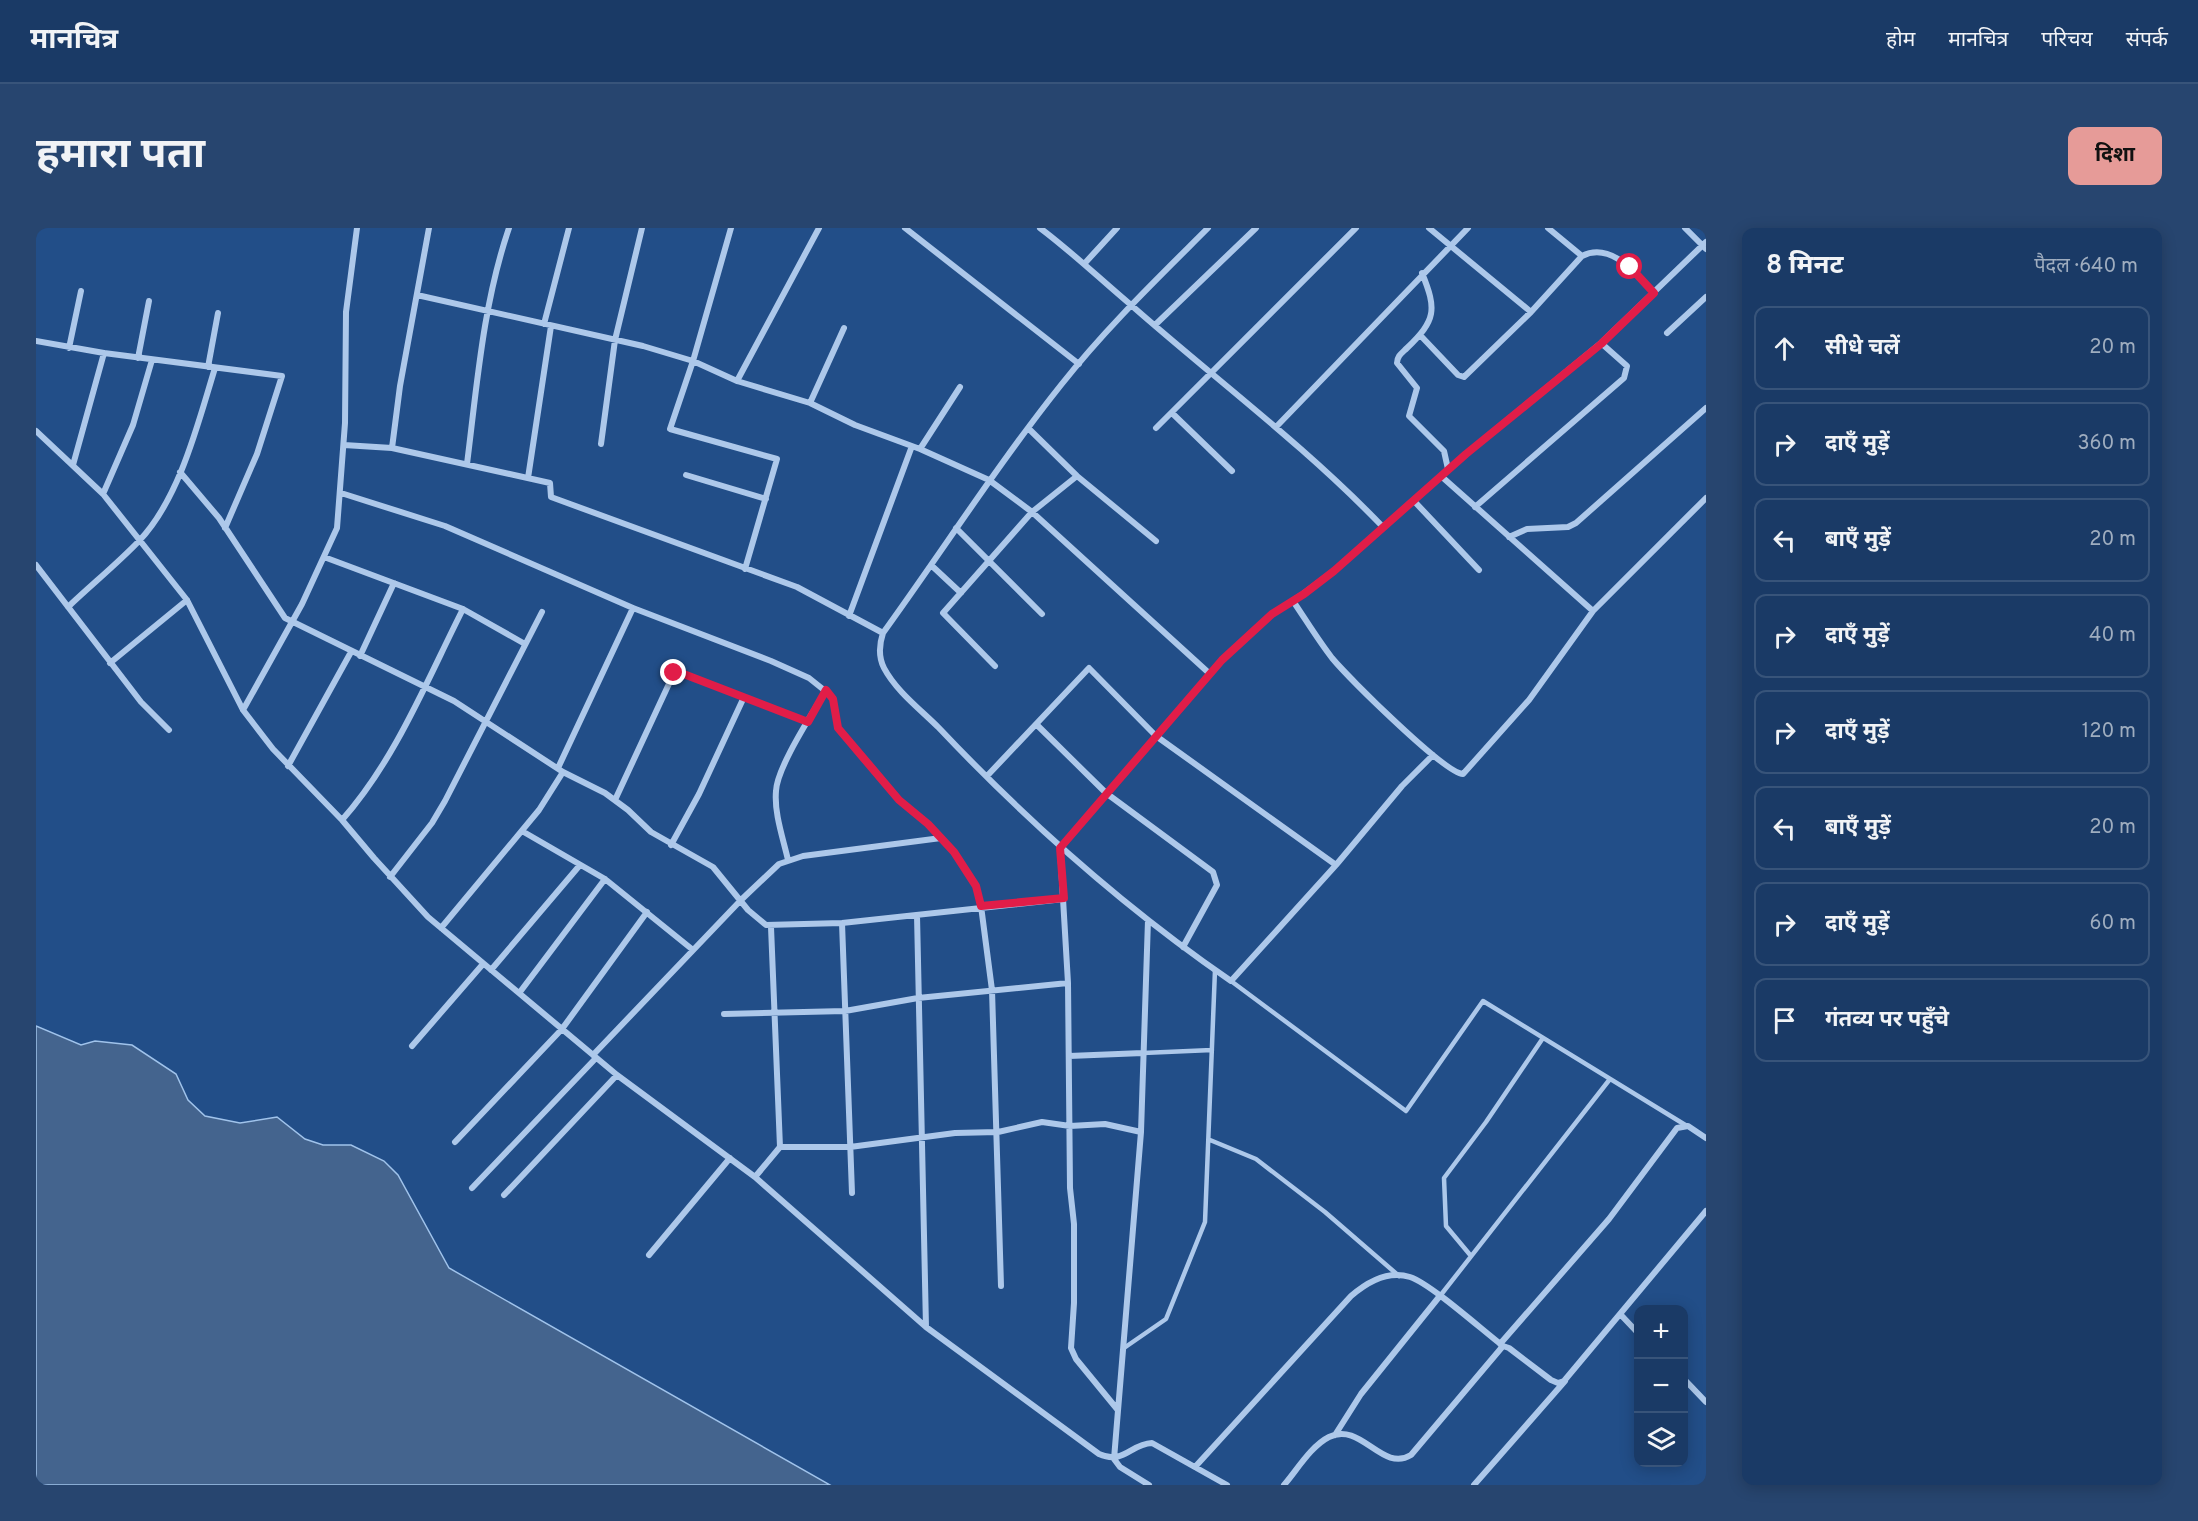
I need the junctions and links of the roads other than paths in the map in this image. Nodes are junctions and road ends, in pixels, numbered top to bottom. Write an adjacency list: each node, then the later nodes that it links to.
1 (357, 228): 59 (street)
2 (429, 228): 25 (street)
3 (509, 228): 29 (street)
4 (569, 228): 32 (street)
5 (642, 228): 38 (street)
6 (731, 228): 45 (street)
7 (819, 228): 49 (street)
8 (905, 228): 46 (street)
9 (1040, 228): 21 (street)
10 (1117, 228): 21 (street)
11 (1208, 228): 28 (street)
12 (1256, 228): 34 (street)
13 (1356, 228): 48 (street)
14 (1429, 228): 18 (street)
15 (1468, 228): 18 (street)
16 (1548, 228): 20 (street)
17 (1685, 228): 19 (street)
18 (1450, 245): 22 (street); 30 (street)
19 (1705, 246): 24 (street)
20 (1582, 256): 24 (street); 30 (street)
21 (1085, 262): 28 (street)
22 (1422, 273): 37 (street); 54 (street)
23 (81, 291): 41 (street)
24 (1654, 293): 40 (street)
25 (417, 295): 29 (street); 61 (street)
26 (1706, 297): 36 (street)
27 (148, 301): 43 (street)
28 (1130, 305): 34 (street); 46 (street)
29 (487, 311): 32 (street); 63 (street)
30 (1531, 312): 37 (street)
31 (218, 313): 47 (street)
32 (544, 324): 33 (street)
33 (551, 326): 38 (street); 71 (street)
34 (1155, 326): 48 (street)
35 (844, 328): 51 (street)
36 (1667, 333)
37 (1420, 335): 65 (street)
38 (615, 340): 45 (street); 58 (street)
39 (36, 341): 41 (street)
40 (1601, 344): 65 (street); 78 (street)
41 (69, 348): 42 (street)
42 (104, 354): 43 (street); 64 (street)
43 (138, 358): 44 (street)
44 (152, 360): 47 (street); 74 (street)
45 (693, 361): 49 (street); 76 (street)
46 (1079, 363): 55 (street)
47 (211, 368): 67 (street); 81 (street)
48 (1211, 371): 53 (street); 54 (street)
49 (737, 381): 51 (street)
50 (960, 387): 62 (street)
51 (810, 403): 60 (street)
52 (1706, 408): 83 (street)
53 (1172, 413): 56 (street); 66 (street)
54 (1277, 426): 80 (street)
55 (1028, 428): 69 (street); 72 (street)
56 (1156, 428)
57 (36, 431): 64 (street)
58 (601, 444)
59 (344, 445): 61 (street); 73 (street)
60 (912, 446): 62 (street); 102 (street)
61 (392, 448): 63 (street)
62 (920, 449): 72 (street)
63 (467, 464): 71 (street)
64 (73, 465): 74 (street)
65 (1448, 470): 70 (street)
66 (1232, 471)
67 (180, 472): 81 (street); 84 (street)
68 (686, 475): 76 (street)
69 (1077, 476): 79 (street); 85 (street)
70 (1441, 476): 77 (street); 78 (street)
71 (528, 478): 90 (street)
72 (989, 480): 79 (street); 82 (street)
73 (341, 493): 86 (street); 98 (street)
74 (103, 494): 84 (street)
75 (1706, 498): 99 (street)
76 (766, 499): 90 (street)
77 (1414, 501): 80 (street); 91 (street)
78 (1475, 507): 83 (street)
79 (1032, 512): 87 (street); 110 (street)
80 (1382, 526): 95 (street)
81 (225, 528): 103 (street)
82 (956, 528): 87 (street); 88 (street)
83 (1509, 537): 99 (street)
84 (141, 539): 94 (street); 96 (street)
85 (1156, 541)
86 (324, 557): 92 (street); 103 (street)
87 (990, 561): 93 (street); 101 (street)
88 (931, 565): 93 (street); 104 (street)
89 (36, 566): 96 (street)
90 (745, 569): 102 (street)
91 (1479, 570)
92 (394, 583): 97 (street); 107 (street)
93 (961, 593): 109 (street)
94 (187, 600): 108 (street); 114 (street)
95 (1293, 601): 110 (street); 120 (street)
96 (68, 607): 108 (street)
97 (464, 609): 105 (street); 111 (street)
98 (633, 609): 112 (street); 122 (street)
99 (1593, 611): 120 (street)
100 (542, 612): 105 (street)
101 (1042, 614)
102 (849, 616): 104 (street)
103 (292, 623): 106 (street); 114 (street)
104 (883, 633): 123 (street)
105 (525, 644): 115 (street)
106 (351, 652): 107 (street); 121 (street)
107 (360, 656): 111 (street)
108 (110, 663): 118 (street)
109 (995, 666)
110 (1210, 674): 119 (street)
111 (424, 686): 115 (street); 126 (street)
112 (826, 690): 116 (street); 128 (street)
113 (744, 697): 116 (street); 125 (street); 129 (street)
114 (243, 710): 121 (street)
115 (485, 721): 122 (street); 134 (street)
116 (808, 722): 131 (street)
117 (1036, 724): 119 (street); 123 (street); 124 (street)
118 (169, 730)
119 (1156, 736): 124 (street); 133 (street)
120 (1433, 755): 133 (street)
121 (288, 766): 126 (street)
122 (560, 770): 125 (street); 127 (street)
123 (987, 776): 130 (street)
124 (1106, 793): 130 (street); 145 (street)
125 (615, 800): 129 (street)
126 (342, 820): 134 (street)
127 (522, 831): 132 (street); 144 (street)
128 (941, 838): 131 (street); 138 (street)
129 (671, 845): 137 (street)
130 (1060, 848): 136 (street); 141 (street)
131 (788, 860): 137 (street)
132 (580, 865): 135 (street); 148 (street)
133 (1336, 865): 150 (street)
134 (390, 876): 144 (street)
135 (605, 879): 139 (street); 153 (street)
136 (1064, 898): 138 (street); 151 (street)
137 (741, 900): 143 (street); 146 (street)
138 (981, 906): 140 (street); 152 (street)
139 (647, 912): 146 (street); 158 (street)
140 (917, 915): 142 (street); 154 (street)
141 (1148, 920): 145 (street); 162 (street)
142 (842, 923): 143 (street); 155 (street)
143 (771, 927): 156 (street)
144 (441, 928): 147 (street)
145 (1183, 947): 149 (street)
146 (693, 950): 163 (street)
147 (483, 964): 148 (street); 160 (street)
148 (491, 970): 153 (street)
149 (1215, 970): 150 (street); 161 (lane)
150 (1231, 981): 159 (lane)
151 (1068, 983): 152 (street); 164 (street)
152 (992, 990): 154 (street); 169 (street)
153 (520, 992): 158 (street)
154 (918, 998): 155 (street); 172 (street)
155 (845, 1011): 156 (street); 176 (street)
156 (772, 1012): 157 (street); 175 (street)
157 (724, 1014)
158 (562, 1029): 163 (street); 174 (street)
159 (1543, 1038): 166 (lane); 184 (lane)
160 (412, 1046)
161 (1212, 1050): 162 (lane); 173 (lane)
162 (1143, 1053): 164 (street); 170 (street)
163 (595, 1056): 165 (street); 179 (street)
164 (1069, 1056): 167 (street)
165 (616, 1075): 177 (street); 181 (street)
166 (1610, 1079): 168 (lane); 184 (lane)
167 (1070, 1126): 169 (street); 170 (street); 196 (street)
168 (1688, 1126): 171 (street); 191 (street)
169 (998, 1132): 172 (street); 186 (street)
170 (1141, 1132): 192 (street)
171 (1706, 1138)
172 (921, 1139): 176 (street); 189 (street)
173 (1210, 1140): 185 (lane); 192 (lane)
174 (455, 1142)
175 (780, 1147): 176 (street); 178 (street)
176 (850, 1147): 180 (street)
177 (729, 1158): 178 (street); 183 (street)
178 (755, 1177): 189 (street)
179 (472, 1188)
180 (852, 1193)
181 (504, 1195)
182 (1706, 1211): 188 (street)
183 (649, 1255)
184 (1471, 1256): 187 (lane)
185 (1399, 1276): 187 (street); 199 (street)
186 (1001, 1286)
187 (1439, 1297): 191 (street); 197 (street)
188 (1621, 1315): 190 (street); 193 (street)
189 (926, 1327): 198 (street)
190 (1634, 1329)
191 (1501, 1345): 193 (street); 197 (street)
192 (1122, 1349): 196 (street)
193 (1567, 1378): 203 (street)
194 (1688, 1384): 195 (street)
195 (1706, 1402)
196 (1117, 1409): 198 (street)
197 (1335, 1435): 202 (street)
198 (1114, 1459): 199 (street); 200 (street)
199 (1195, 1467): 201 (street)
200 (1149, 1485)
201 (1227, 1485)
202 (1284, 1485)
203 (1474, 1485)

